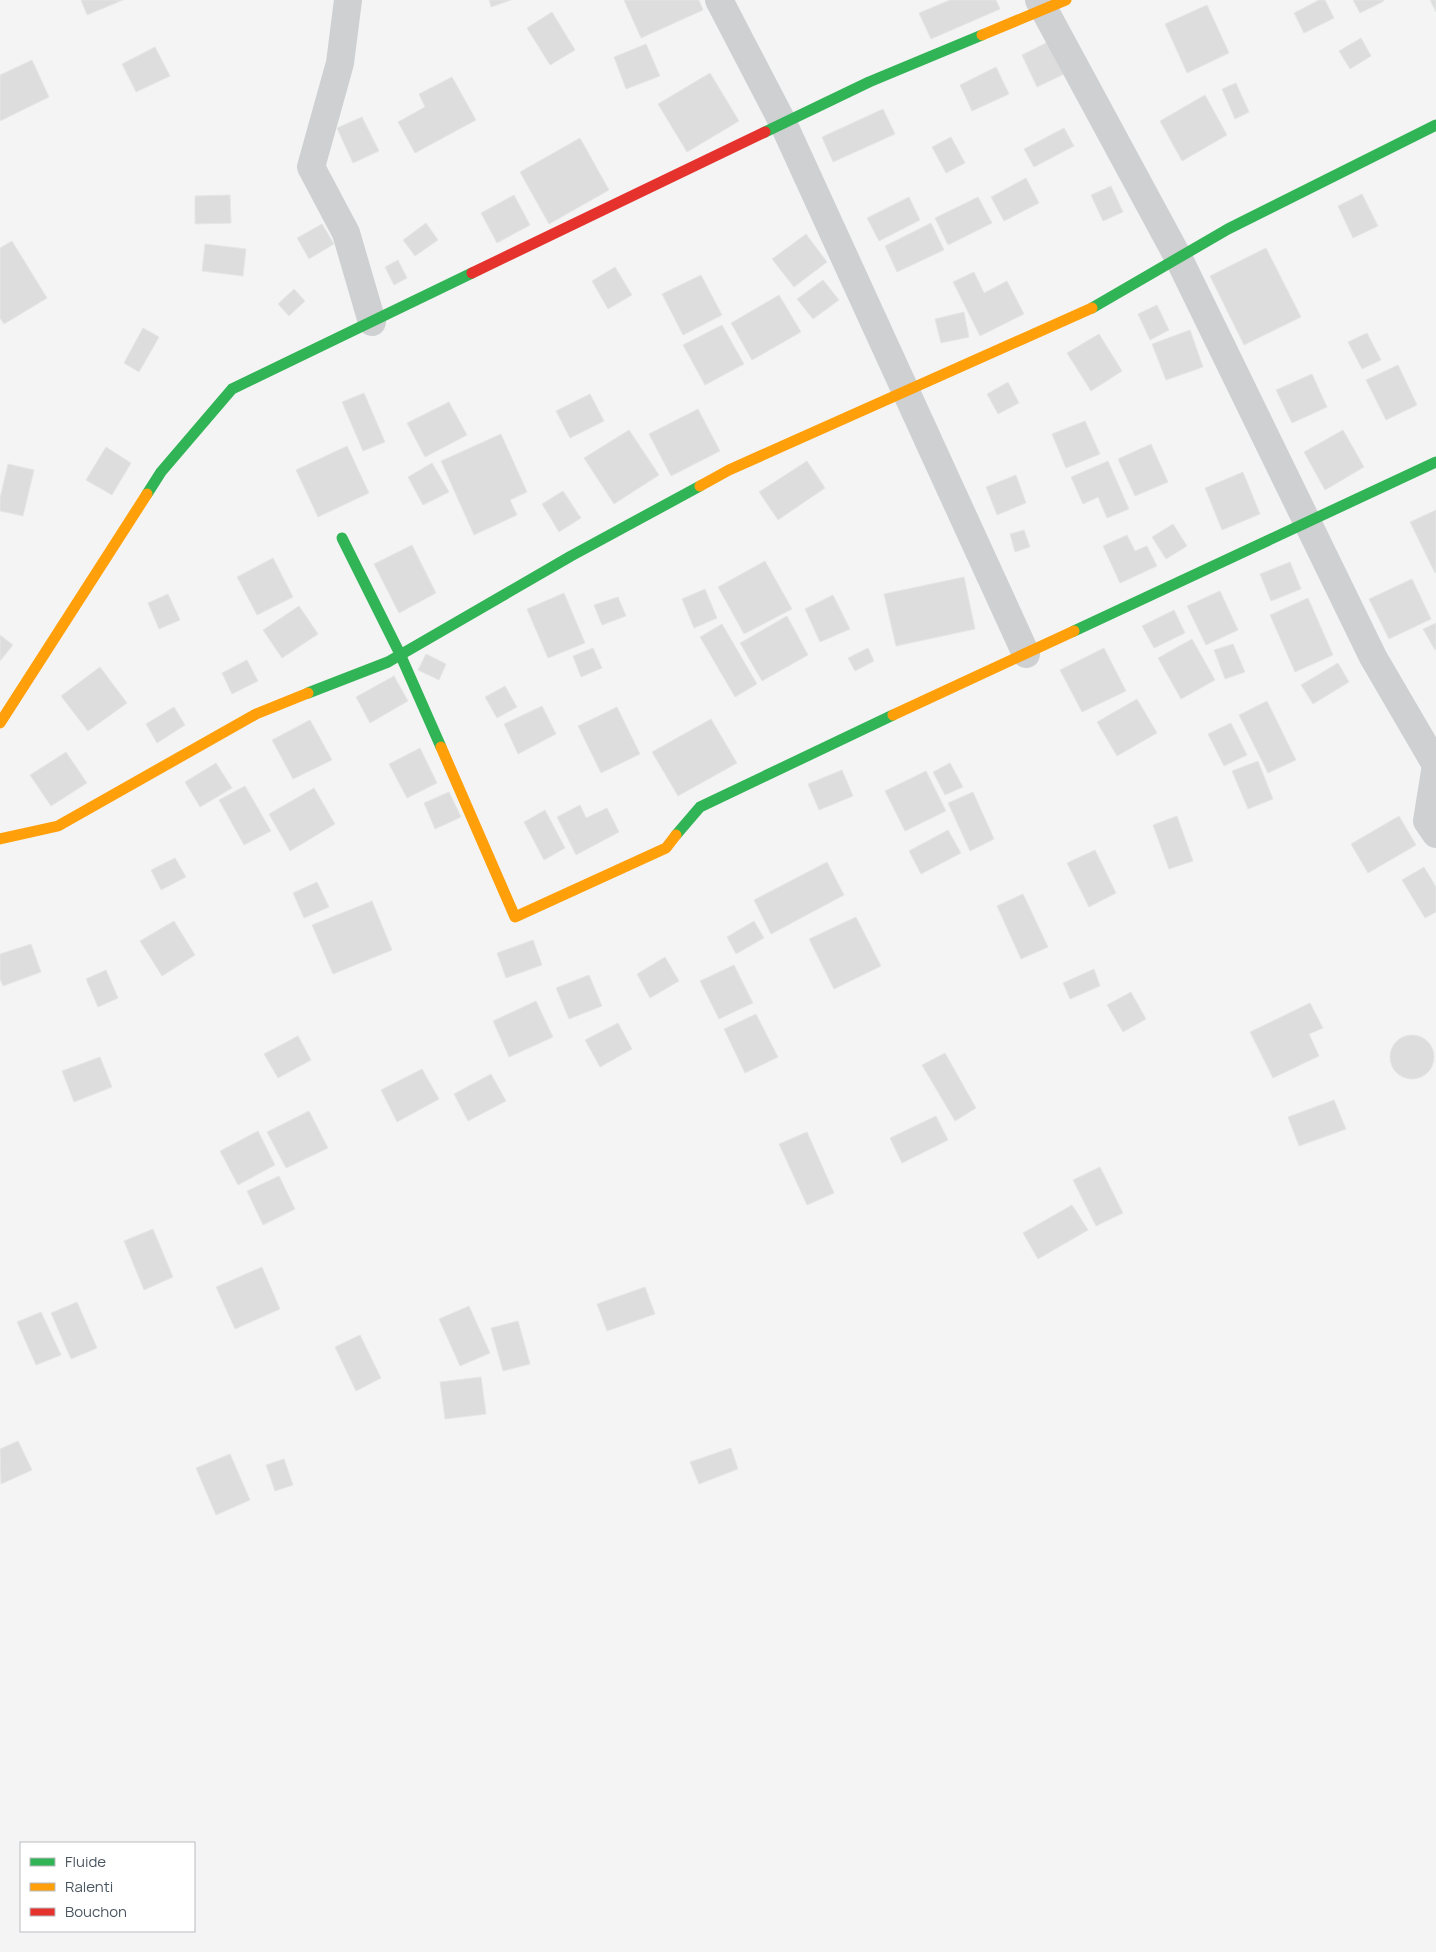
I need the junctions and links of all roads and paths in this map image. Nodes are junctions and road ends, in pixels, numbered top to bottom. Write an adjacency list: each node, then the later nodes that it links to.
1 (348, 0): 7 (street)
2 (719, 0): 4 (street)
3 (1049, 3): 4 (street); 6 (street)
4 (783, 123): 7 (street); 8 (street)
5 (1436, 126): 6 (street)
6 (1179, 259): 8 (street); 10 (street)
7 (372, 322): 14 (street)
8 (907, 391): 12 (street); 13 (street)
9 (1436, 462): 10 (street)
10 (1309, 522): 13 (street); 15 (street)
11 (342, 538): 12 (street)
12 (400, 654): 13 (street); 17 (street)
13 (1026, 654)
14 (0, 723)
15 (1436, 765): 16 (street)
16 (1436, 834)
17 (0, 839)

